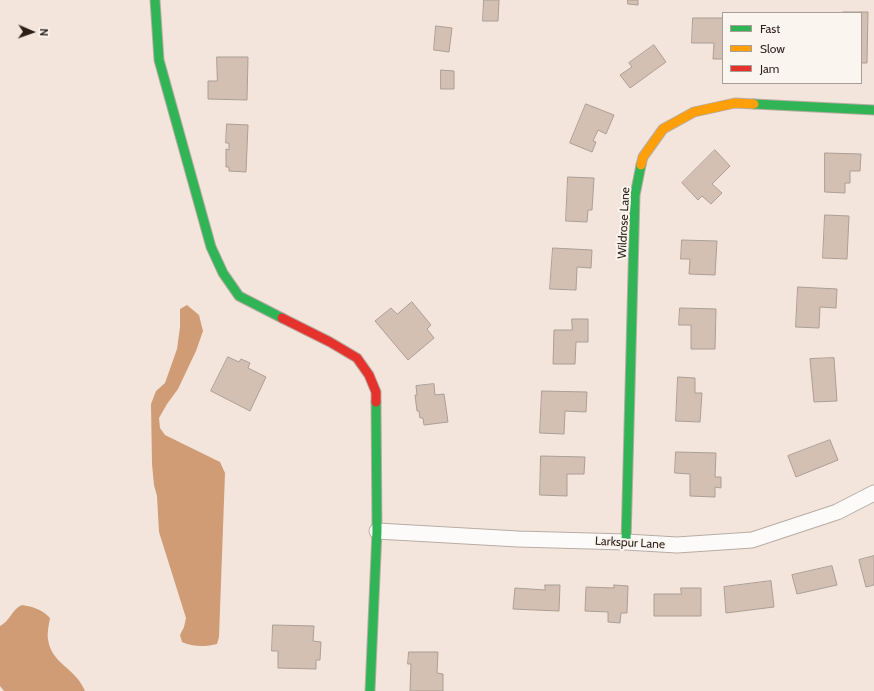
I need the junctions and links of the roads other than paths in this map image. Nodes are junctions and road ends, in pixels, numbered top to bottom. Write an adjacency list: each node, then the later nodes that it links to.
1 (155, 0): 4 (street)
2 (874, 110): 5 (street, Wildrose Lane)
3 (874, 493): 5 (street, Larkspur Lane)
4 (377, 531): 5 (street, Larkspur Lane); 6 (street)
5 (626, 542)
6 (370, 691)

